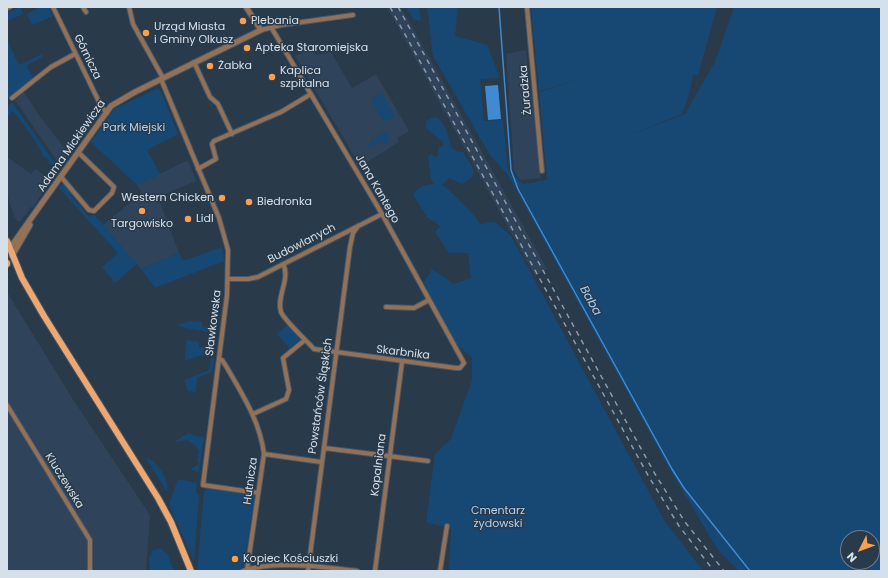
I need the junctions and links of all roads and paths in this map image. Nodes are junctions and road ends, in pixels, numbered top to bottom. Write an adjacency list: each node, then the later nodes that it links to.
1 (10, 7): 6 (street)
2 (53, 7): 11 (street, Górnicza)
3 (135, 7): 7 (street)
4 (246, 7): 10 (street)
5 (528, 7): 20 (street, Żuradzka)
6 (7, 8)
7 (129, 8): 13 (street, Sławkowska)
8 (353, 15): 9 (street, Adama Mickiewicza)
9 (271, 27): 10 (street, Adama Mickiewicza); 14 (street, Jana Kantego)
10 (261, 30): 12 (street, Adama Mickiewicza)
11 (75, 54): 15 (street); 16 (street, Górnicza)
12 (194, 62): 13 (street, Adama Mickiewicza); 17 (street)
13 (162, 79): 16 (street, Adama Mickiewicza); 19 (street, Sławkowska)
14 (311, 94): 17 (street); 22 (street, Jana Kantego)
15 (12, 98)
16 (107, 113): 18 (street, Adama Mickiewicza)
17 (232, 134): 19 (street)
18 (79, 153): 21 (street, Adama Mickiewicza); 21 (street)
19 (198, 168): 30 (street, Sławkowska)
20 (542, 171)
21 (62, 178): 23 (street, Adama Mickiewicza)
22 (382, 214): 24 (street, Budowlanych); 31 (street, Jana Kantego)
23 (35, 215): 26 (street, Adama Mickiewicza); 27 (street, Adama Mickiewicza)
24 (358, 226): 29 (street, Budowlanych); 34 (street, Powstańców Śląskich)
25 (7, 241): 26 (main road)
26 (8, 250): 27 (main road)
27 (12, 256): 28 (main road); 50 (main road)
28 (7, 263)
29 (283, 264): 30 (street, Budowlanych); 33 (street, Skarbnika)
30 (228, 279): 35 (street, Sławkowska)
31 (429, 300): 32 (street); 37 (street, Jana Kantego)
32 (386, 307)
33 (305, 340): 34 (street, Skarbnika); 39 (street)
34 (337, 353): 36 (street, Skarbnika); 40 (street, Powstańców Śląskich)
35 (218, 359): 39 (street, Hutnicza); 45 (street, Sławkowska)
36 (402, 362): 37 (street, Skarbnika); 42 (street, Kopalniana)
37 (464, 363)
38 (7, 405): 49 (street, Kluczewska)
39 (253, 414): 41 (street, Hutnicza)
40 (324, 448): 42 (street); 44 (street, Powstańców Śląskich)
41 (264, 454): 44 (street); 45 (street, Hutnicza)
42 (389, 457): 43 (street); 53 (street, Kopalniana)
43 (428, 461)
44 (321, 462): 47 (street, Powstańców Śląskich)
45 (258, 493): 48 (street, Hutnicza)
46 (447, 526): 54 (street)
47 (309, 565): 48 (street); 51 (street, Powstańców Śląskich); 52 (street)
48 (245, 570)
49 (90, 571)
50 (191, 571)
51 (308, 571)
52 (357, 571)
53 (374, 571)
54 (440, 571)

